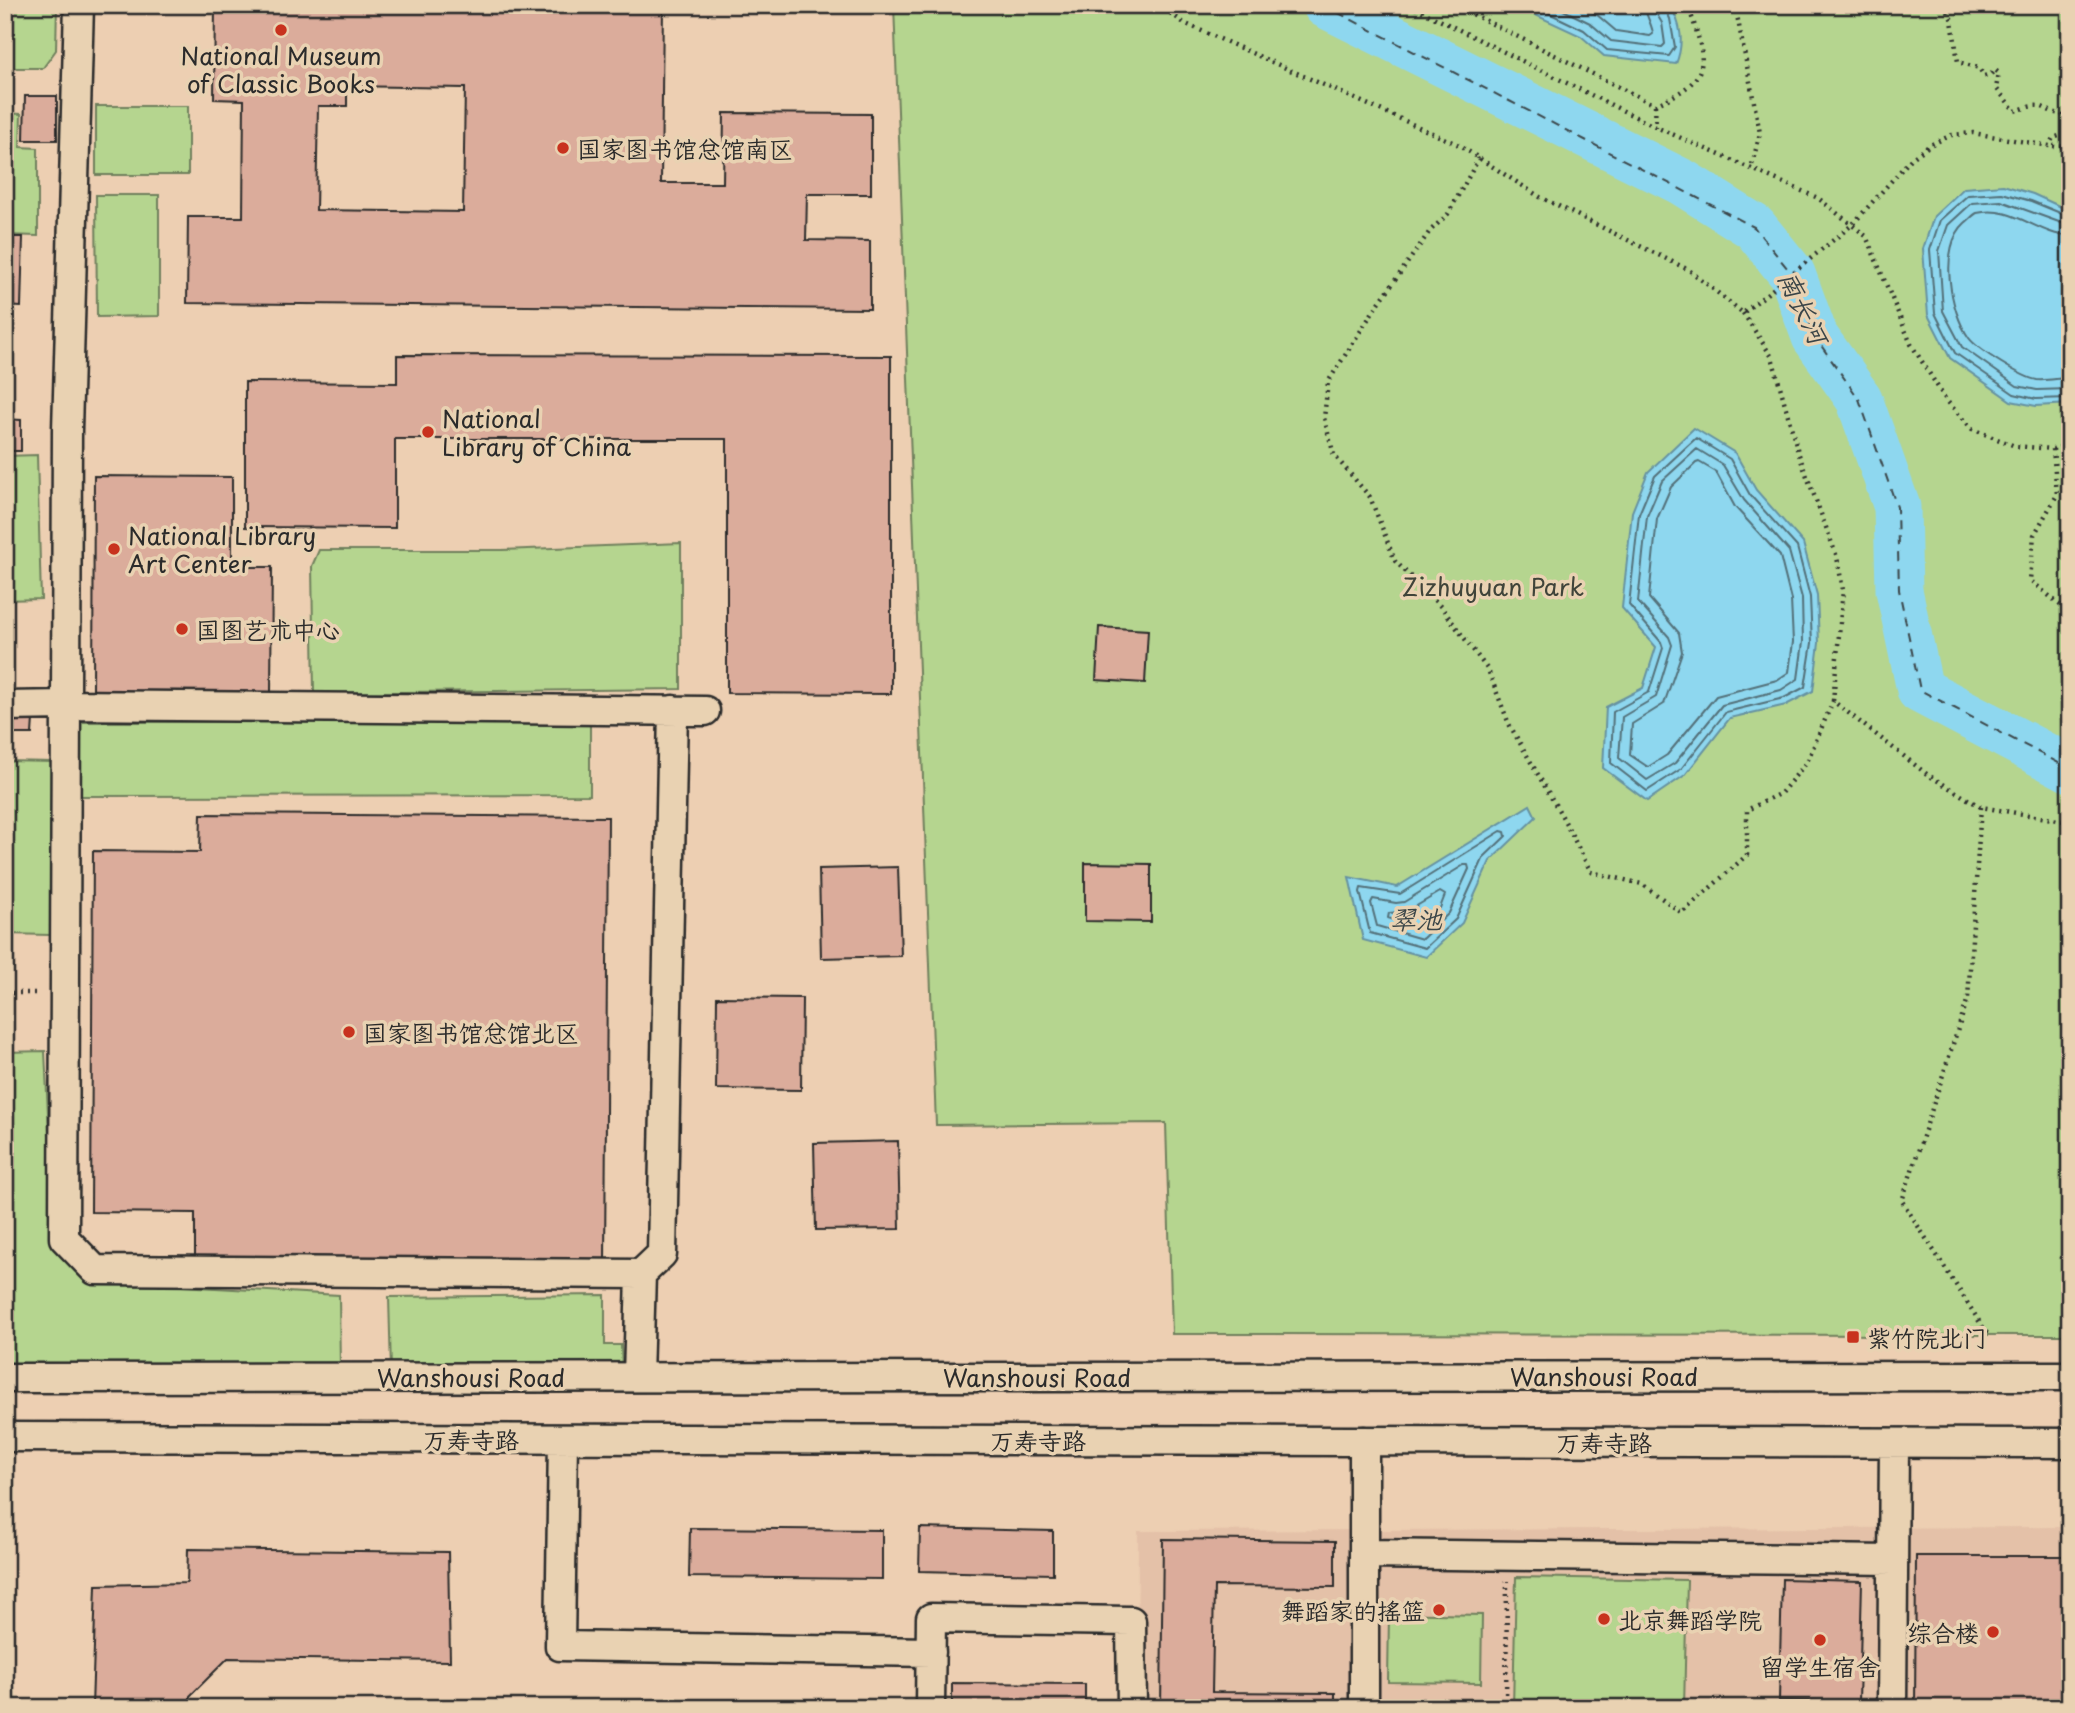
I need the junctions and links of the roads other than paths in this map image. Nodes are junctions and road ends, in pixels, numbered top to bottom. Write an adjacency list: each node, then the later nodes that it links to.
1 (79, 5): 2 (street)
2 (66, 705): 3 (street); 4 (street); 6 (street)
3 (5, 706)
4 (673, 710): 5 (street); 6 (street)
5 (705, 710)
6 (641, 1274): 8 (street)
7 (2070, 1376): 8 (street, Wanshousi Road)
8 (638, 1377): 9 (street, Wanshousi Road)
9 (5, 1378)
10 (5, 1437): 11 (street, 万寿寺路)
11 (563, 1439): 12 (street, 万寿寺路); 17 (street)
12 (1364, 1441): 13 (street, 万寿寺路); 15 (street)
13 (1894, 1443): 14 (street, 万寿寺路); 16 (street)
14 (2070, 1443)
15 (1364, 1554): 16 (street); 20 (street)
16 (1893, 1560): 21 (street)
17 (931, 1652): 18 (street); 19 (street)
18 (930, 1708)
19 (1132, 1708)
20 (1364, 1708)
21 (1892, 1708)

